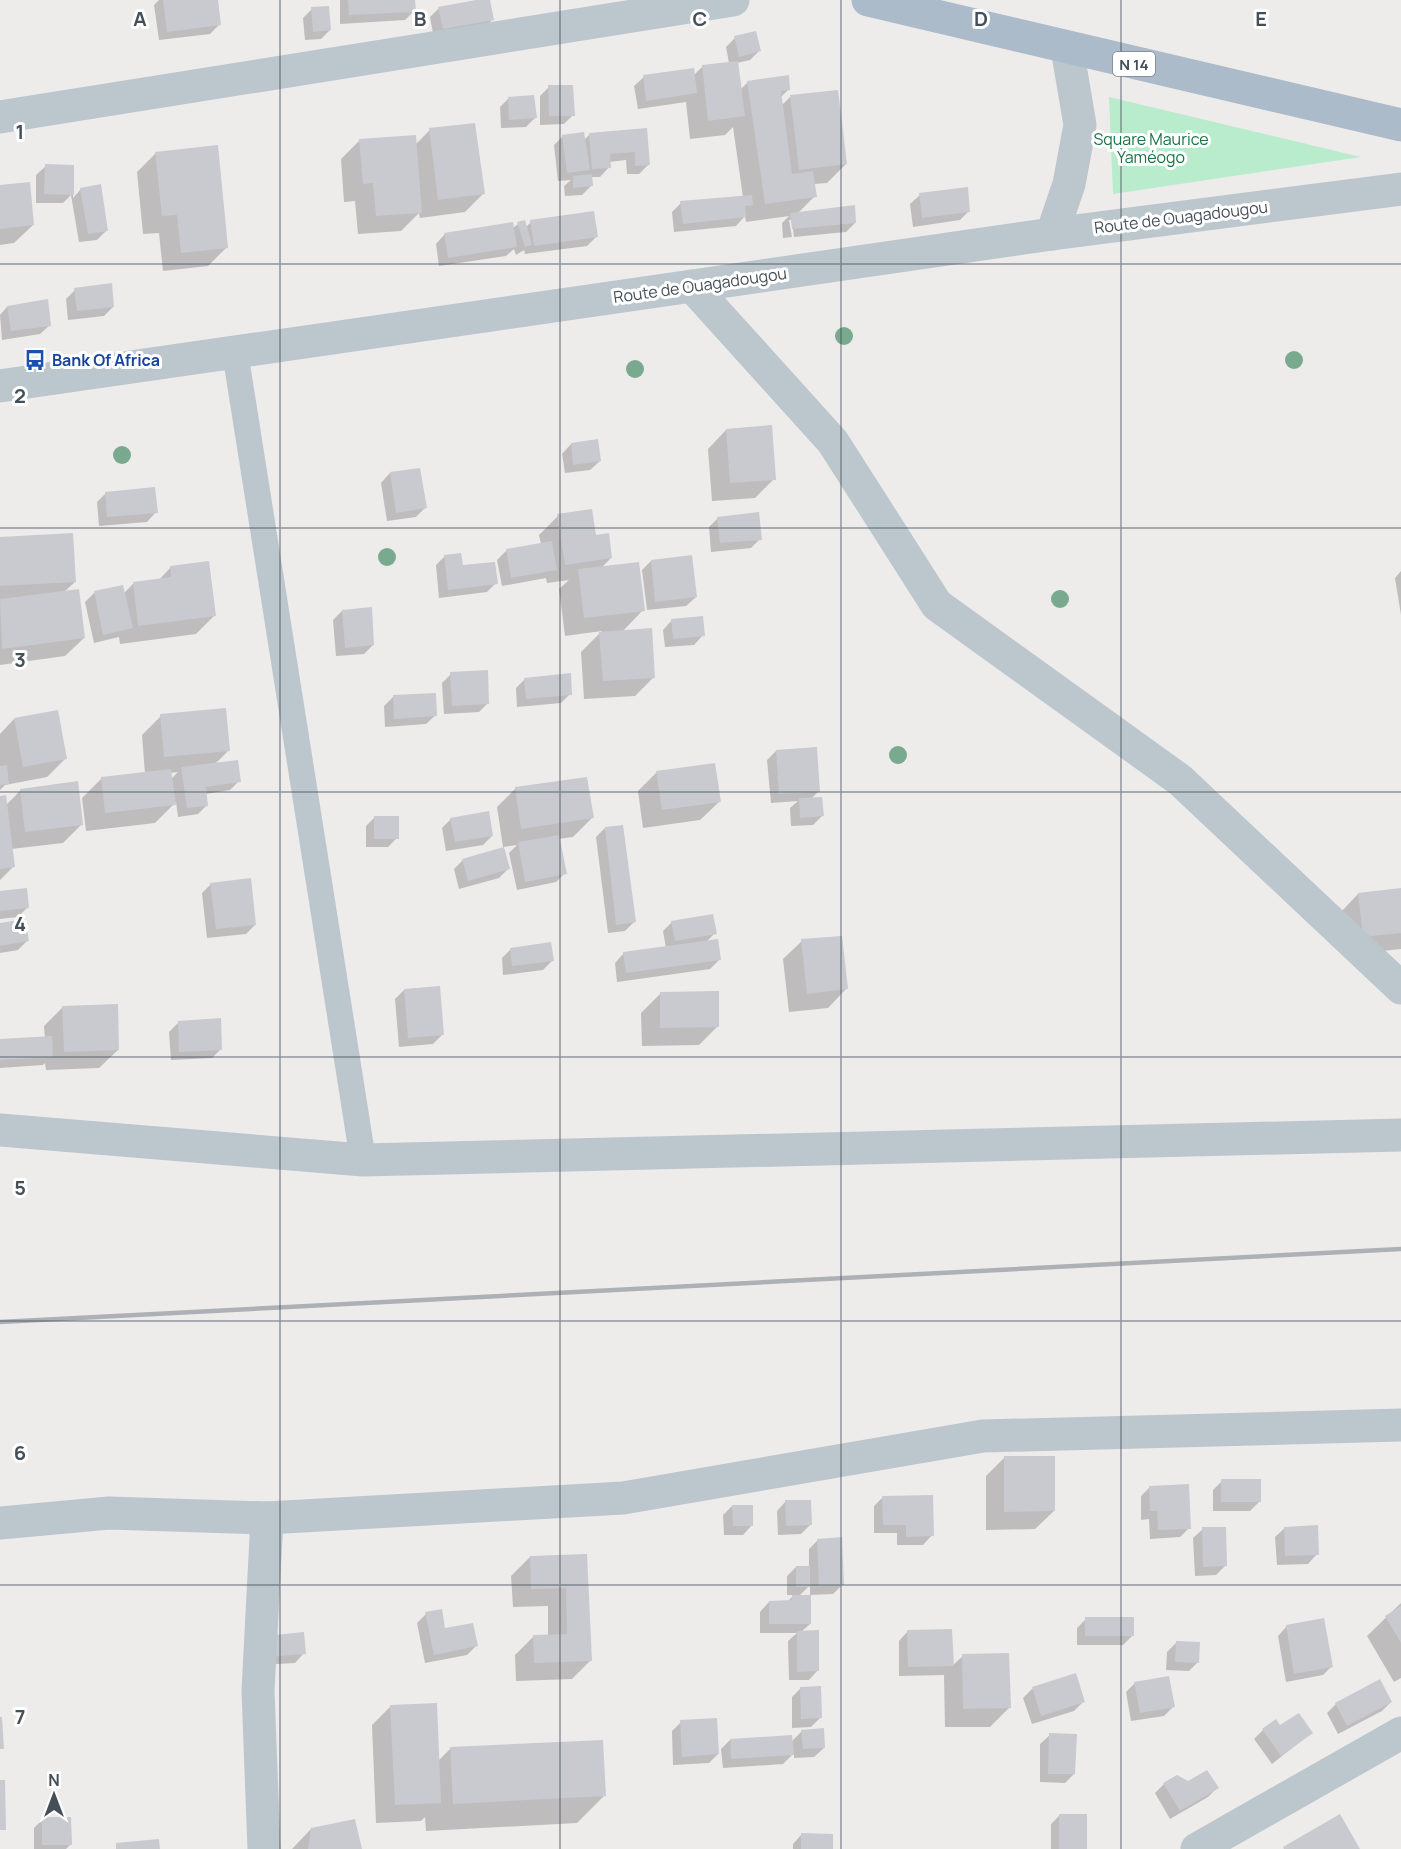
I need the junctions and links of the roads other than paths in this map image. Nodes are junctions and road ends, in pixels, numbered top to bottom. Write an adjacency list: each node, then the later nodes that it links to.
1 (733, 0): 4 (street)
2 (868, 0): 3 (main road, N 14)
3 (1067, 48): 5 (main road, N 14); 7 (street)
4 (0, 117)
5 (1401, 125)
6 (1401, 189): 7 (street, Route de Ouagadougou)
7 (1052, 234): 8 (street, Route de Ouagadougou)
8 (692, 286): 9 (street, Route de Ouagadougou); 11 (street)
9 (236, 352): 10 (street, Route de Ouagadougou); 14 (lane)
10 (0, 386)
11 (1401, 988)
12 (0, 1130): 14 (street)
13 (1401, 1135): 14 (street)
14 (363, 1160)
15 (1401, 1425): 16 (street)
16 (267, 1518): 17 (street); 19 (street)
17 (0, 1524)
18 (1401, 1733): 20 (street)
19 (264, 1849)
20 (1197, 1849)

